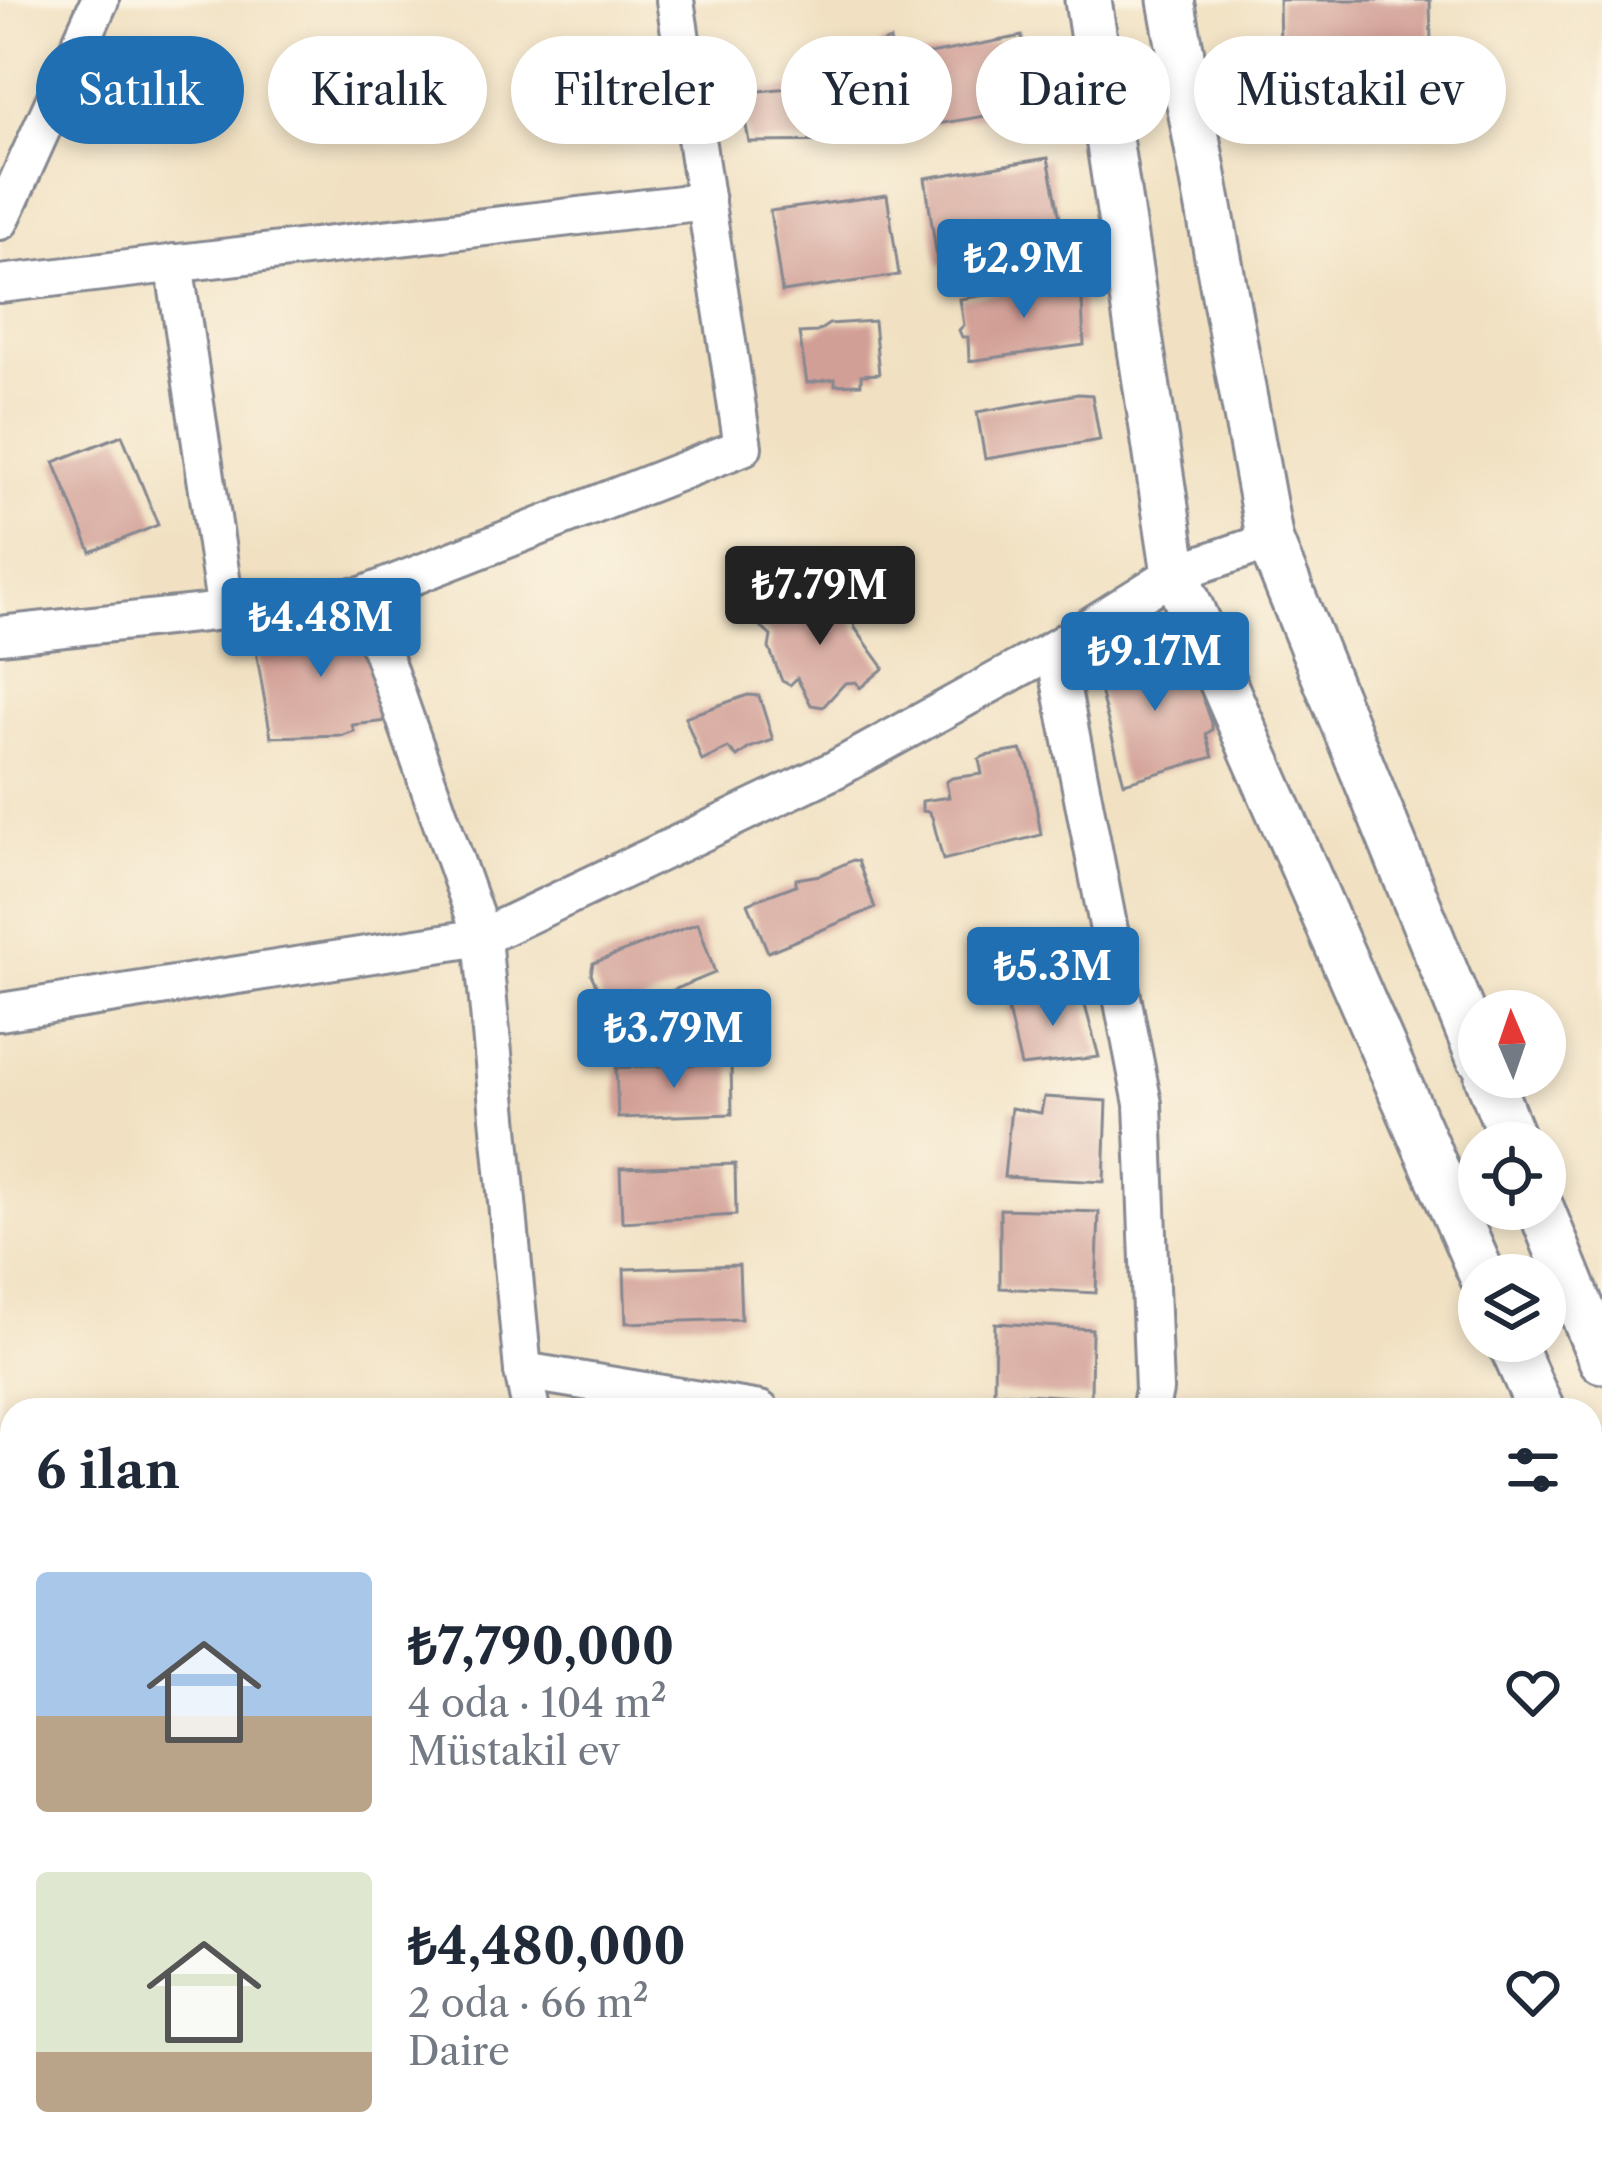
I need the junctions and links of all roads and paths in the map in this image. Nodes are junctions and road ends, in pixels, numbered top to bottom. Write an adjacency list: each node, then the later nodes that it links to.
1 (100, 0): 6 (street)
2 (675, 0): 5 (street)
3 (1088, 0): 10 (street)
4 (1171, 0): 9 (street)
5 (706, 201): 7 (street); 11 (street)
6 (0, 221)
7 (174, 263): 8 (street); 12 (street)
8 (0, 284)
9 (1270, 541): 10 (street); 16 (street)
10 (1175, 573): 14 (street); 19 (street)
11 (362, 596): 12 (street); 15 (street)
12 (226, 611): 13 (street)
13 (0, 635)
14 (1054, 649): 15 (street); 25 (street)
15 (482, 937): 17 (street); 22 (street)
16 (1458, 1004)
17 (0, 1012)
18 (1549, 1230): 20 (street)
19 (1473, 1254)
20 (1602, 1360)
21 (1519, 1362): 26 (street)
22 (523, 1371): 23 (street); 24 (street)
23 (529, 1398)
24 (687, 1398)
25 (1152, 1398)
26 (1535, 1398)

